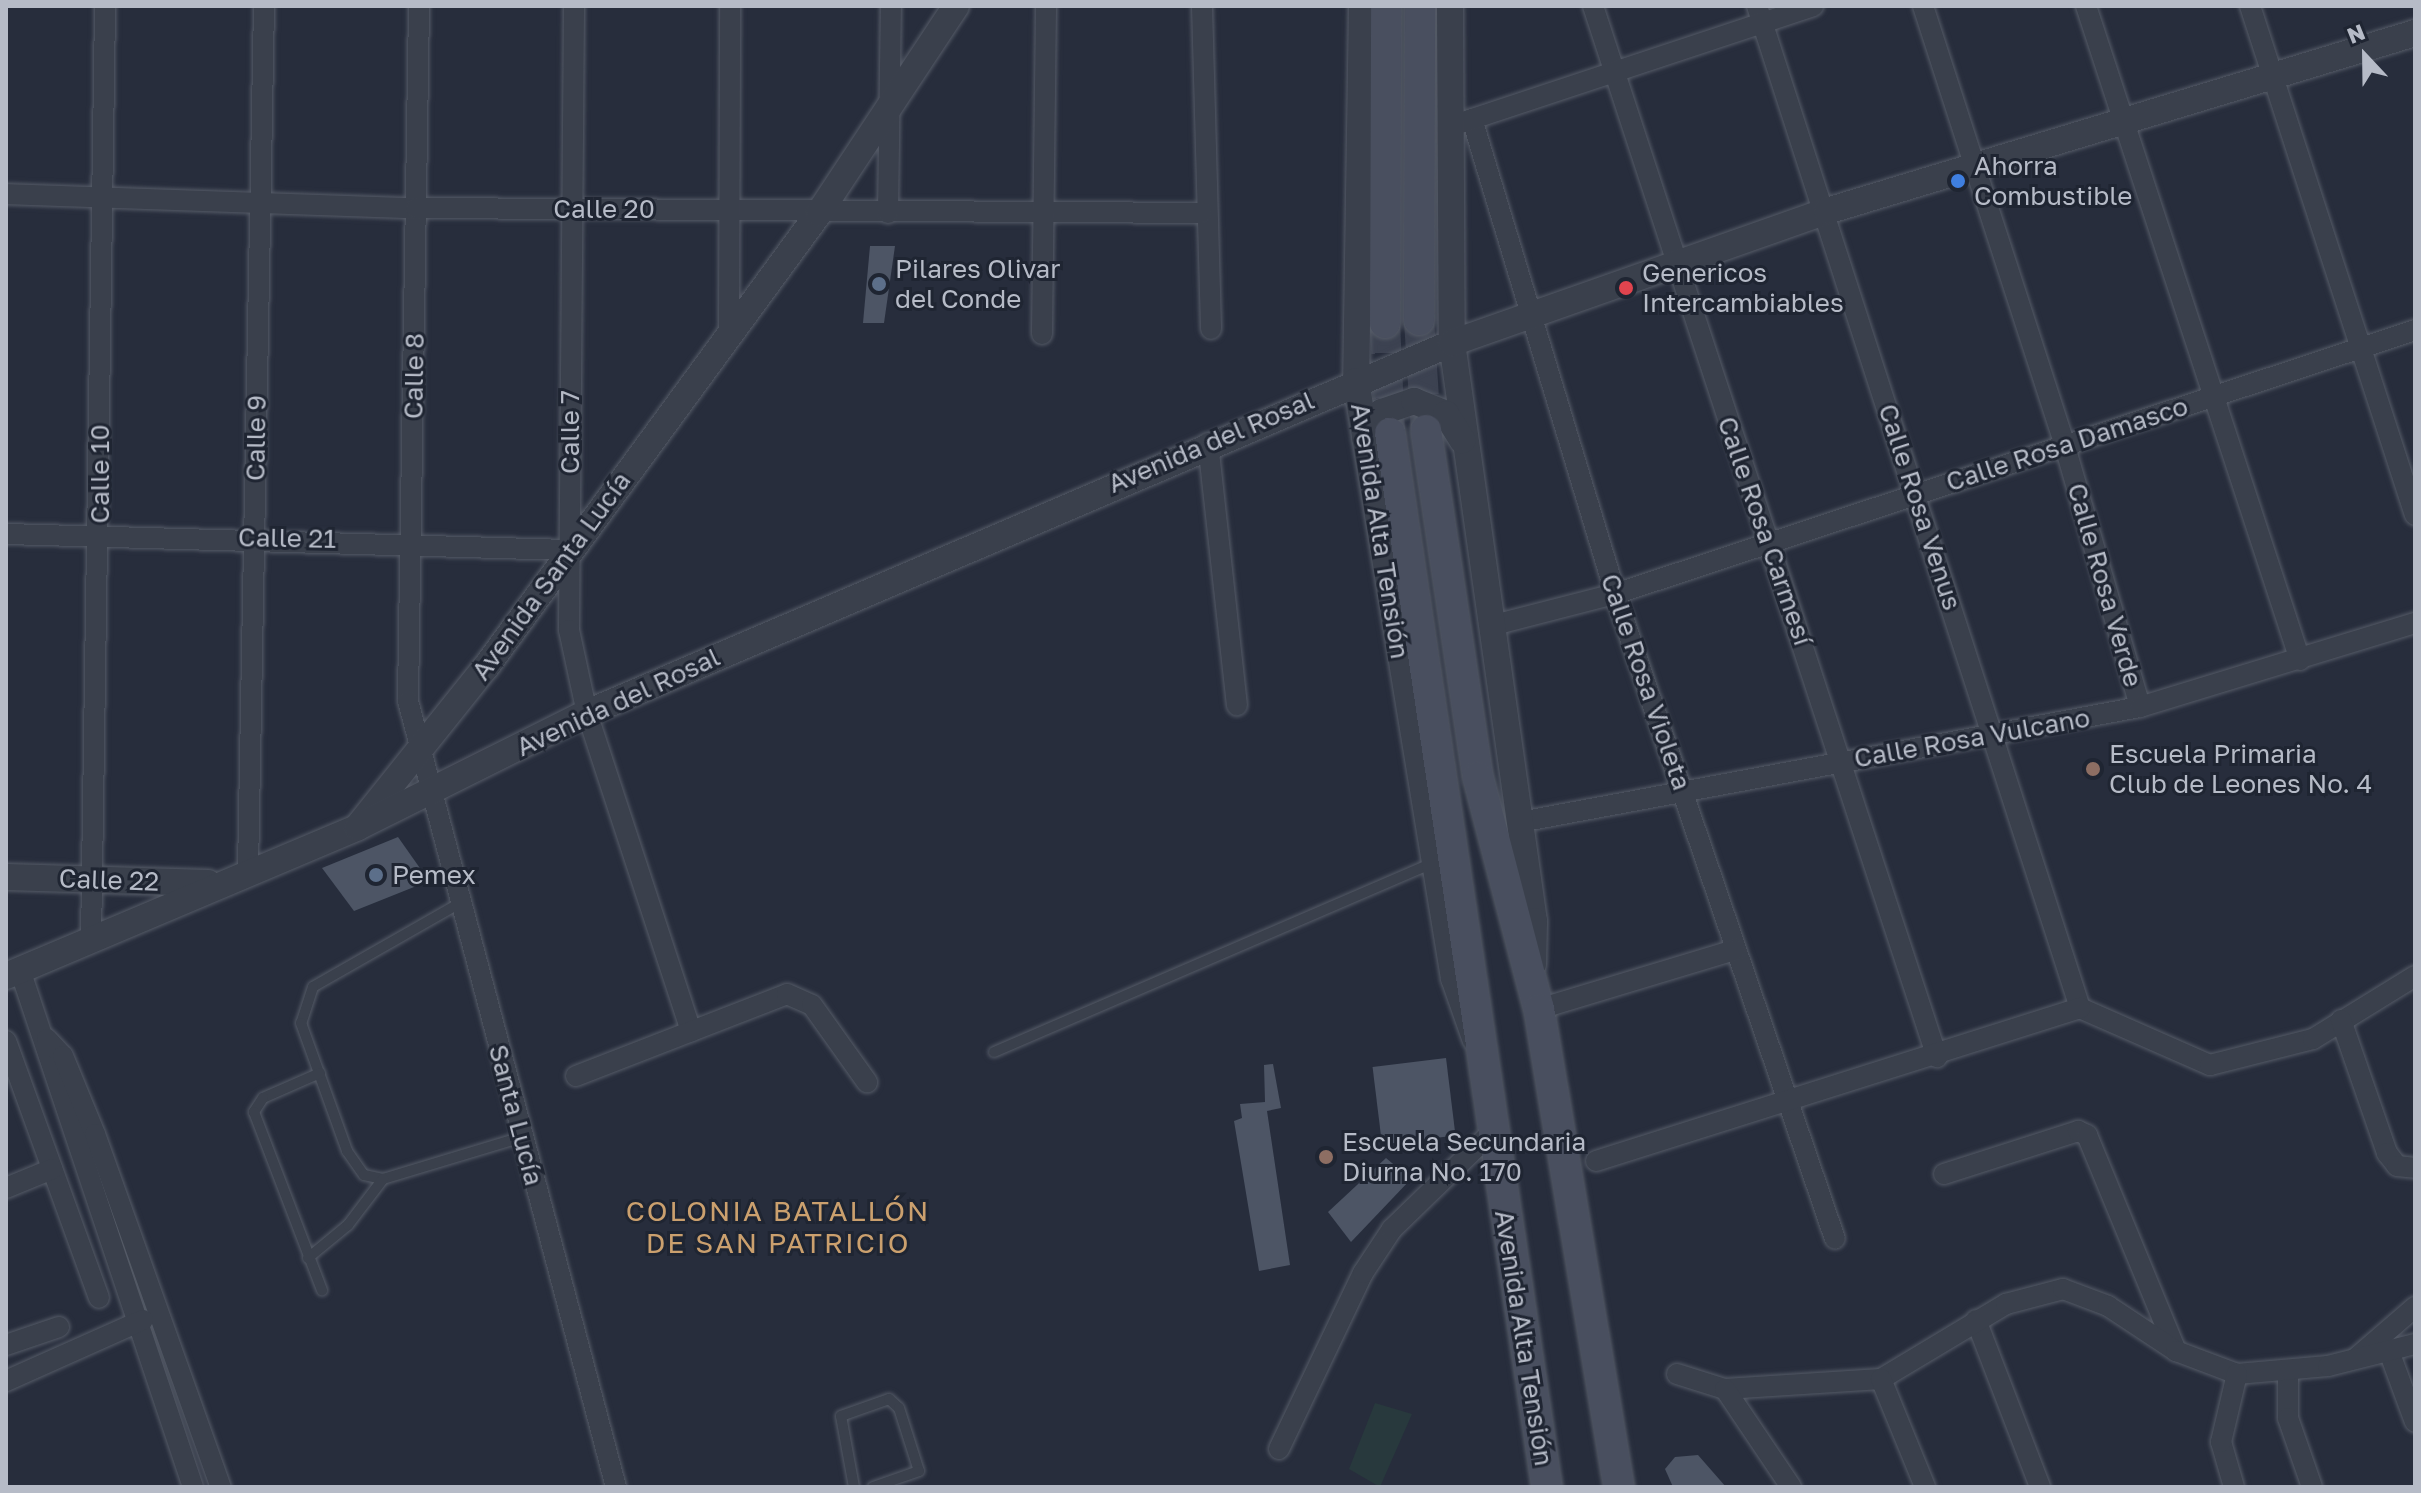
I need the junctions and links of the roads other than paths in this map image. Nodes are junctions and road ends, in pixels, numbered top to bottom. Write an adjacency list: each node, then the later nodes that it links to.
1 (105, 6): 29 (street, Calle 10)
2 (264, 6): 30 (street, Calle 9)
3 (419, 6): 31 (street, Calle 8)
4 (574, 6): 32 (street, Calle 7)
5 (730, 6): 33 (street)
6 (891, 6): 23 (street)
7 (956, 6): 23 (street, Avenida Santa Lucía)
8 (1046, 6): 38 (street)
9 (1202, 6): 37 (street)
10 (1362, 6): 49 (street, Avenida Alta Tensión)
11 (1386, 6): 42 (main road)
12 (1420, 6): 41 (main road)
13 (1450, 6): 26 (street)
14 (1593, 6): 21 (street, Calle Rosa Carmesí)
15 (1813, 6): 19 (street)
16 (1923, 6): 27 (street, Calle Rosa Verde)
17 (2086, 6): 25 (street)
18 (2250, 6): 22 (street)
19 (1760, 14): 21 (street); 34 (street, Calle Rosa Venus)
20 (2415, 33): 22 (street, Avenida del Rosal)
21 (1613, 70): 24 (street); 39 (street, Calle Rosa Carmesí)
22 (2273, 76): 25 (street, Avenida del Rosal); 48 (street)
23 (891, 100): 35 (street, Avenida Santa Lucía); 36 (street)
24 (1472, 119): 26 (street); 40 (street, Calle Rosa Violeta)
25 (2121, 119): 27 (street, Avenida del Rosal); 50 (street)
26 (1447, 128): 47 (street)
27 (1974, 164): 34 (street, Avenida del Rosal); 55 (street, Calle Rosa Verde)
28 (6, 194): 29 (street, Calle 20)
29 (101, 195): 30 (street, Calle 20); 59 (street, Calle 10)
30 (259, 201): 31 (street, Calle 20); 60 (street, Calle 9)
31 (416, 208): 32 (street, Calle 20); 61 (street, Calle 8)
32 (571, 209): 33 (street, Calle 20); 63 (street, Calle 7)
33 (727, 209): 35 (street, Calle 20); 45 (street)
34 (1827, 211): 39 (street, Avenida del Rosal); 56 (street, Calle Rosa Venus)
35 (819, 213): 36 (street, Calle 20); 45 (street, Avenida Santa Lucía)
36 (888, 213): 38 (street, Calle 20)
37 (1202, 213): 38 (street, Calle 20); 43 (street)
38 (1042, 214): 46 (street)
39 (1675, 261): 40 (street, Avenida del Rosal); 62 (street, Calle Rosa Carmesí)
40 (1527, 315): 47 (street, Avenida del Rosal); 64 (street, Calle Rosa Violeta)
41 (1419, 320)
42 (1385, 323)
43 (1211, 329)
44 (2415, 330): 48 (street, Calle Rosa Damasco)
45 (729, 333): 63 (street, Avenida Santa Lucía)
46 (1042, 334)
47 (1452, 343): 49 (street, Avenida del Rosal); 54 (street)
48 (2361, 348): 50 (street, Calle Rosa Damasco); 57 (street)
49 (1356, 381): 52 (street, Avenida Alta Tensión); 53 (street, Avenida del Rosal)
50 (2213, 397): 55 (street, Calle Rosa Damasco); 67 (street)
51 (1426, 430): 88 (main road)
52 (1378, 436): 54 (street); 78 (street, Avenida Alta Tensión); 95 (main road, Avenida Alta Tensión)
53 (1208, 443): 68 (street); 70 (street, Avenida del Rosal)
54 (1464, 443): 66 (street)
55 (2064, 443): 56 (street, Calle Rosa Damasco); 69 (street, Calle Rosa Verde)
56 (1914, 494): 62 (street, Calle Rosa Damasco); 71 (street, Calle Rosa Venus)
57 (2415, 515)
58 (6, 534): 59 (street, Calle 21)
59 (100, 536): 60 (street, Calle 21); 81 (street, Calle 10)
60 (254, 538): 61 (street, Calle 21); 79 (street, Calle 9)
61 (412, 540): 63 (street, Calle 21); 72 (street, Calle 8)
62 (1769, 544): 64 (street, Calle Rosa Damasco); 73 (street, Calle Rosa Carmesí)
63 (569, 550): 70 (street, Calle 7); 72 (street, Avenida Santa Lucía)
64 (1615, 594): 66 (street, Calle Rosa Damasco); 75 (street, Calle Rosa Violeta)
65 (2415, 623): 67 (street, Calle Rosa Vulcano)
66 (1490, 626): 76 (street)
67 (2300, 660): 69 (street, Calle Rosa Vulcano)
68 (1237, 705)
69 (2140, 707): 71 (street, Calle Rosa Vulcano)
70 (587, 713): 74 (street, Avenida del Rosal); 92 (street, Calle 7)
71 (1994, 737): 73 (street, Calle Rosa Vulcano); 89 (street, Calle Rosa Venus)
72 (422, 743): 74 (street, Santa Lucía); 77 (street, Avenida Santa Lucía)
73 (1844, 761): 75 (street, Calle Rosa Vulcano); 97 (street, Calle Rosa Carmesí)
74 (433, 791): 77 (street, Avenida del Rosal); 83 (street, Santa Lucía)
75 (1684, 793): 76 (street, Calle Rosa Vulcano); 85 (street, Calle Rosa Violeta)
76 (1520, 822): 88 (street)
77 (358, 827): 79 (street)
78 (1435, 862): 95 (street, Avenida Alta Tensión); 96 (lane)
79 (248, 870): 82 (street)
80 (6, 877): 81 (street, Calle 22)
81 (89, 879): 82 (street, Calle 22); 84 (street, Calle 10)
82 (212, 883): 84 (street)
83 (460, 903): 98 (lane); 103 (street, Santa Lucía)
84 (91, 942): 86 (street)
85 (1735, 950): 90 (street); 101 (street, Calle Rosa Violeta)
86 (13, 973): 93 (street)
87 (2415, 976): 91 (street)
88 (1532, 979): 90 (main road)
89 (2080, 1008): 91 (street); 97 (street)
90 (1539, 1009): 138 (main road)
91 (2341, 1020): 105 (street)
92 (691, 1031): 99 (street); 100 (street)
93 (47, 1039): 115 (street); 117 (street)
94 (7, 1042): 106 (street)
95 (1480, 1046): 102 (main road, Avenida Alta Tensión)
96 (994, 1052)
97 (1937, 1057): 101 (street)
98 (320, 1073): 108 (lane); 111 (lane)
99 (576, 1076)
100 (867, 1082)
101 (1785, 1104): 104 (street); 110 (street, Calle Rosa Violeta)
102 (1492, 1132): 131 (street); 137 (main road, Avenida Alta Tensión)
103 (522, 1137): 108 (lane); 134 (street, Santa Lucía)
104 (1596, 1161)
105 (2415, 1168)
106 (52, 1169): 109 (street); 113 (street)
107 (1944, 1174): 121 (street)
108 (383, 1179): 111 (lane)
109 (6, 1188)
110 (1835, 1239)
111 (308, 1258): 112 (lane)
112 (322, 1290)
113 (99, 1298)
114 (2415, 1307): 123 (street)
115 (157, 1315): 117 (street); 133 (street)
116 (1976, 1320): 121 (street); 127 (street); 141 (street)
117 (133, 1324): 128 (street); 132 (street)
118 (59, 1327): 119 (street)
119 (8, 1339)
120 (2415, 1344): 122 (street)
121 (2176, 1351): 126 (street)
122 (2390, 1354): 123 (street); 130 (street)
123 (2356, 1358): 124 (street)
124 (2288, 1372): 126 (street); 143 (street)
125 (1677, 1374): 129 (street)
126 (2237, 1374): 142 (street)
127 (1881, 1379): 129 (street); 140 (street)
128 (6, 1381)
129 (1725, 1389): 139 (street)
130 (2415, 1422)
131 (1279, 1449)
132 (193, 1487)
133 (221, 1487)
134 (616, 1487)
135 (854, 1487): 136 (lane)
136 (873, 1487)
137 (1547, 1487)
138 (1619, 1487)
139 (1791, 1487)
140 (1925, 1487)
141 (2040, 1487)
142 (2234, 1487)
143 (2312, 1487)

